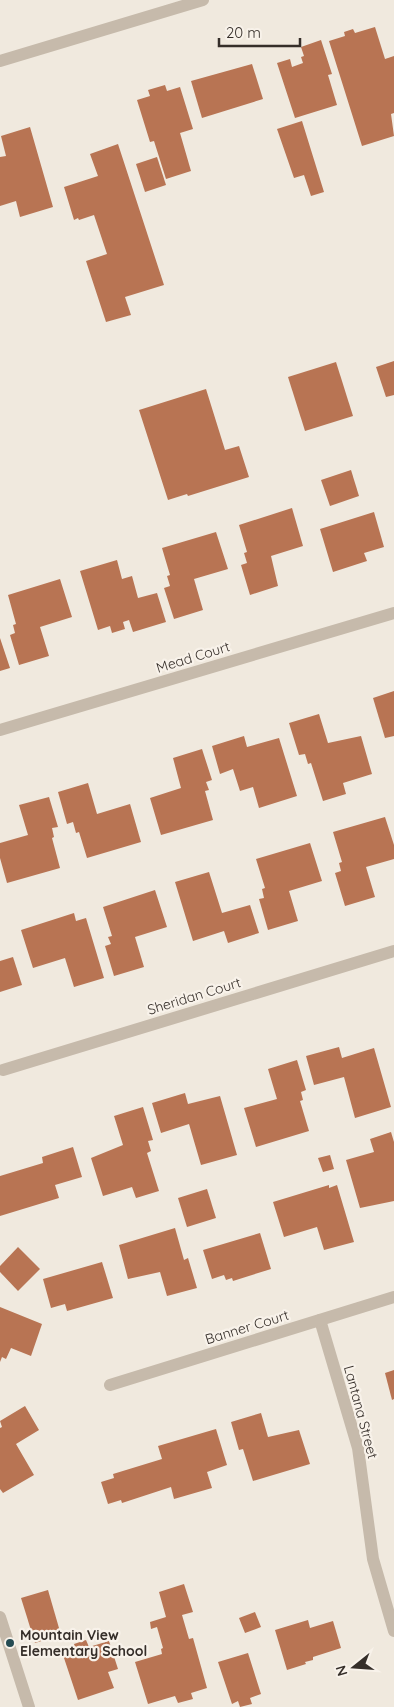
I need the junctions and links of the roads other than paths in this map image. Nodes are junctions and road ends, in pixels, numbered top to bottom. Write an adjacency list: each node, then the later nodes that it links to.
1 (203, 0): 2 (street)
2 (0, 61)
3 (394, 613): 4 (street, Mead Court)
4 (0, 730)
5 (394, 951): 6 (street, Sheridan Court)
6 (3, 1070)
7 (394, 1296): 8 (street, Banner Court)
8 (320, 1320): 9 (street, Banner Court); 11 (street, Lantana Street)
9 (110, 1385)
10 (0, 1617): 12 (street)
11 (394, 1631)
12 (28, 1707)

